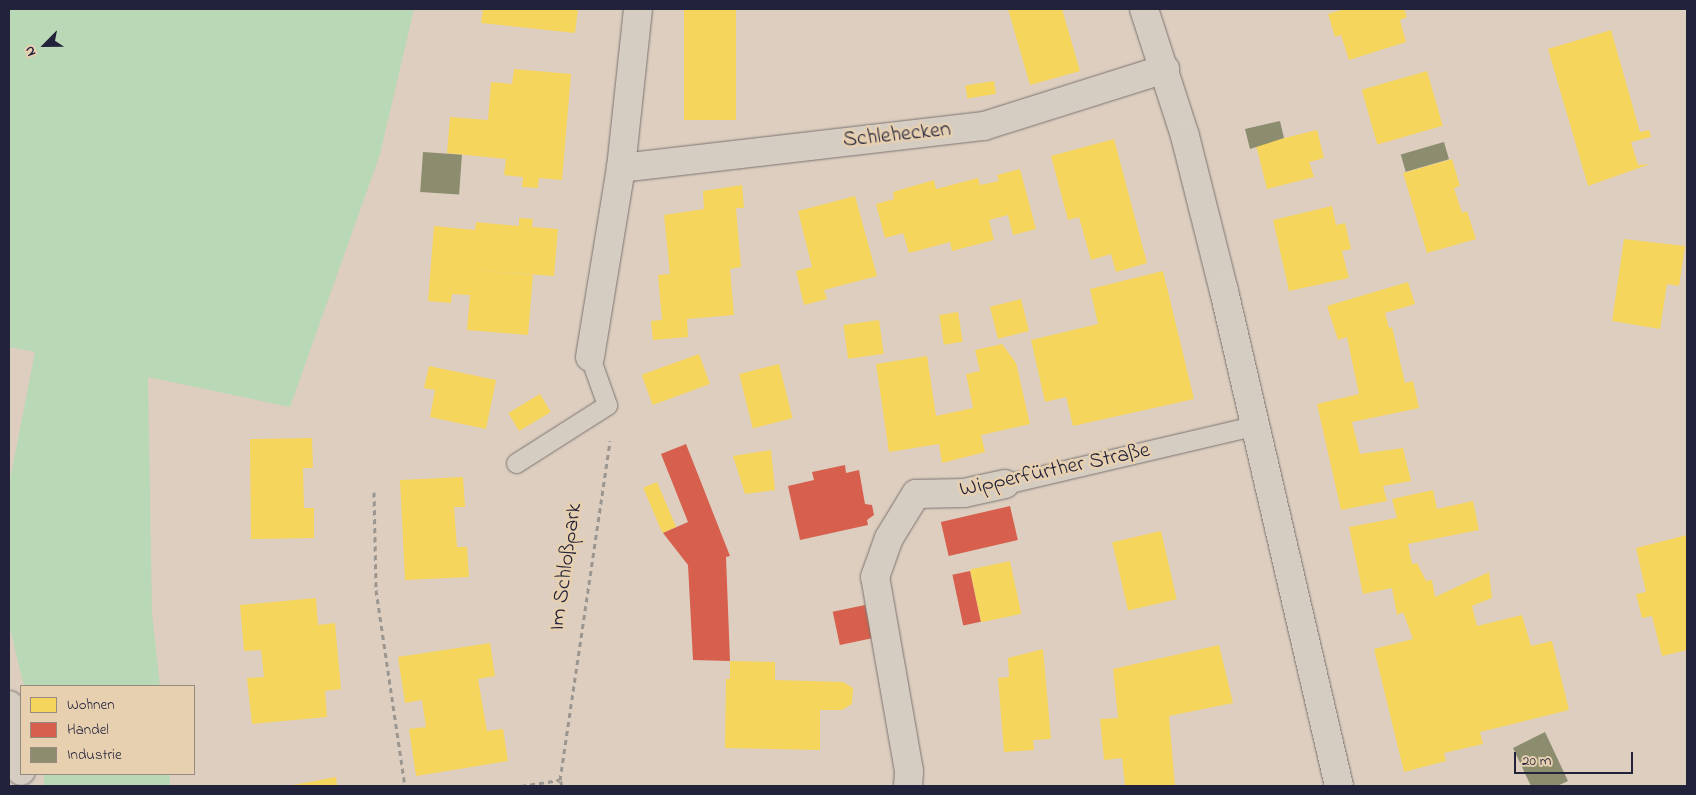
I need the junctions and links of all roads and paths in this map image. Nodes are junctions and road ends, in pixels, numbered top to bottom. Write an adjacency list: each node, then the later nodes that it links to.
1 (638, 9): 4 (street)
2 (1144, 9): 3 (street)
3 (1165, 69): 4 (street, Schlehecken); 7 (street)
4 (621, 168): 5 (street)
5 (590, 356): 6 (lane)
6 (607, 405): 8 (lane); 13 (path, Im Schloßpark)
7 (1256, 424): 9 (lane, Wipperfürther Straße); 18 (street)
8 (516, 463)
9 (1005, 484): 17 (street, Wipperfürther Straße)
10 (374, 492): 14 (path)
11 (9, 705): 12 (street)
12 (20, 762)
13 (560, 780): 15 (path); 16 (path, Im Schloßpark)
14 (405, 786)
15 (521, 786)
16 (562, 786)
17 (908, 786)
18 (1339, 786)

